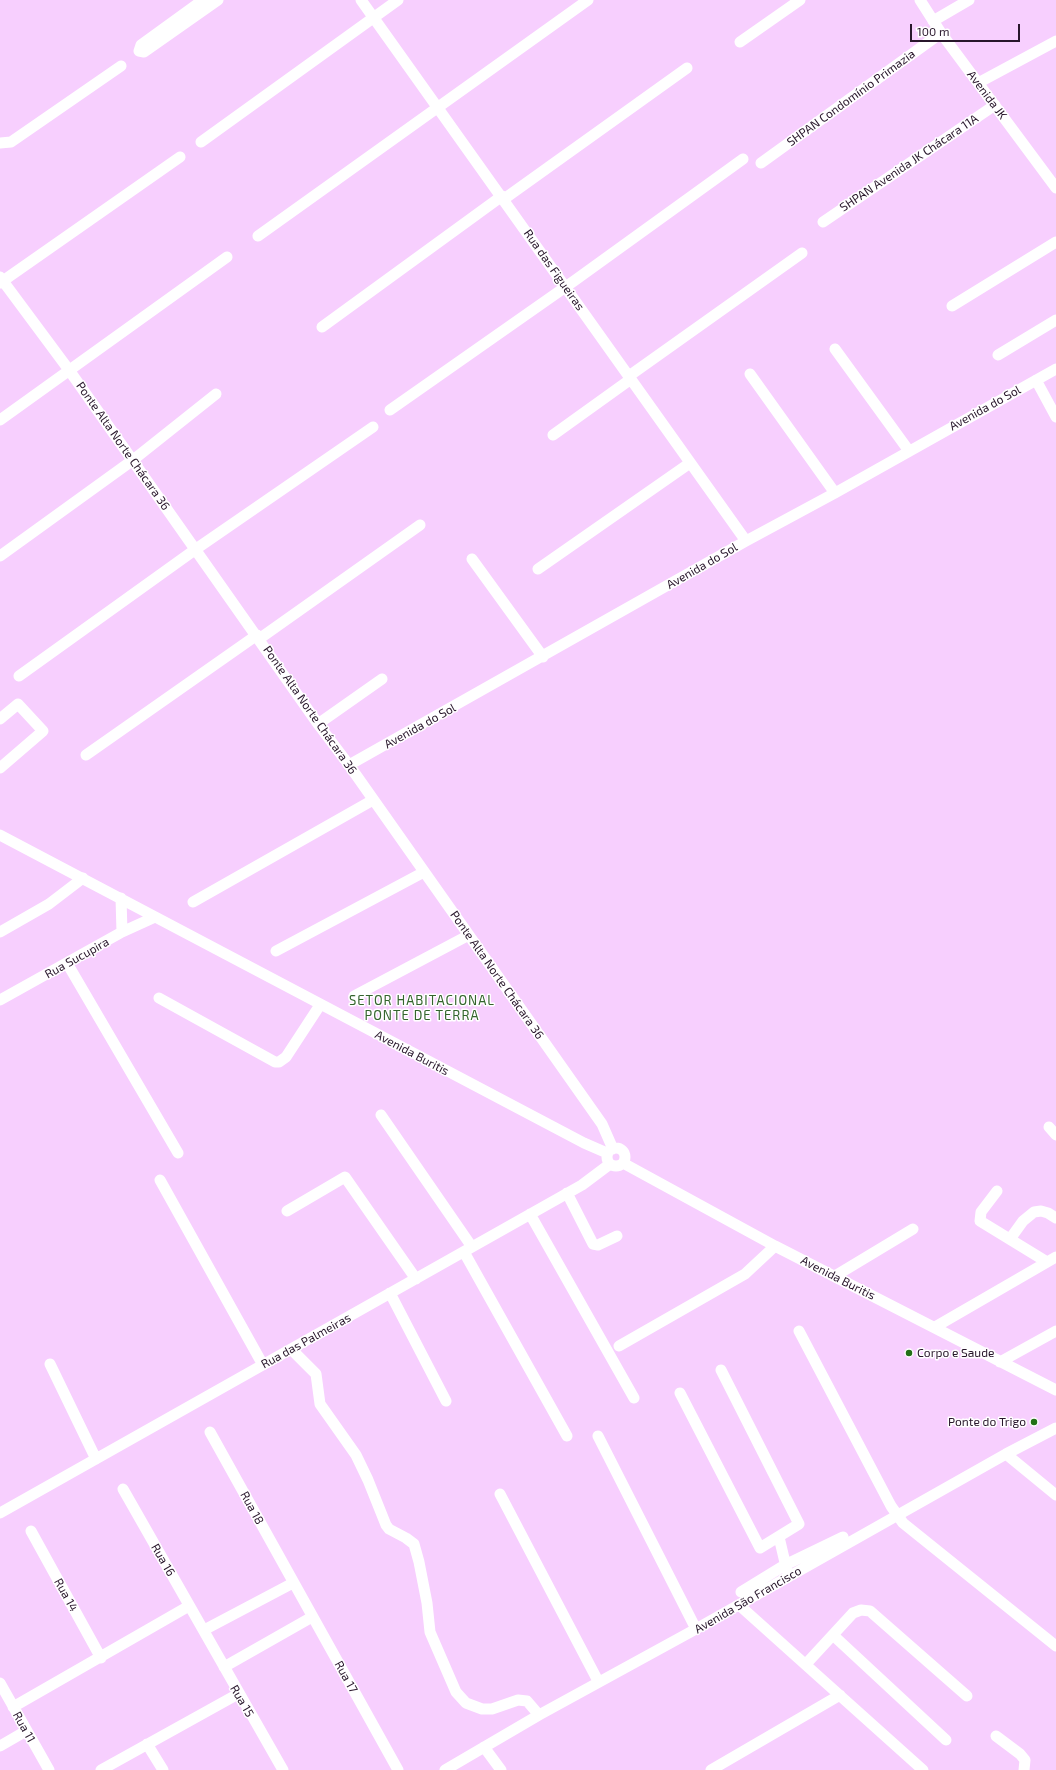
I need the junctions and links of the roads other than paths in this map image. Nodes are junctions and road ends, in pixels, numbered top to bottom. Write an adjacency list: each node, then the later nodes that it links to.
1 (203, 0): 2 (street)
2 (218, 0)
3 (361, 0): 9 (street, Rua das Figueiras)
4 (398, 0): 9 (street)
5 (588, 0): 18 (street)
6 (800, 0): 13 (street)
7 (920, 0): 10 (street, Avenida JK)
8 (969, 0): 10 (street)
9 (373, 18): 18 (street, Rua das Figueiras); 19 (street)
10 (933, 21): 11 (street, Avenida JK)
11 (941, 33): 16 (street, Avenida JK); 23 (street, SHPAN Condomínio Primazia)
12 (1056, 41): 16 (street)
13 (740, 42)
14 (121, 66): 20 (street)
15 (687, 68): 25 (street)
16 (978, 83): 17 (street, Avenida JK)
17 (995, 105): 24 (street, Avenida JK); 26 (street, SHPAN Avenida JK Chácara 11A)
18 (438, 108): 25 (street, Rua das Figueiras); 27 (street)
19 (201, 142)
20 (0, 143)
21 (180, 157): 31 (street)
22 (743, 159): 32 (street)
23 (761, 164)
24 (1056, 188)
25 (503, 197): 32 (street, Rua das Figueiras); 35 (street)
26 (822, 222)
27 (258, 236)
28 (1056, 242): 33 (street)
29 (802, 253): 41 (street)
30 (227, 257): 39 (street)
31 (1, 280): 39 (street, Ponte Alta Norte Chácara 36)
32 (566, 287): 41 (street, Rua das Figueiras); 44 (street)
33 (952, 306)
34 (1056, 320): 37 (street)
35 (322, 327)
36 (835, 348): 49 (street)
37 (998, 355)
38 (1056, 369): 42 (street, Avenida do Sol)
39 (70, 370): 46 (street); 50 (street, Ponte Alta Norte Chácara 36)
40 (750, 374): 52 (street)
41 (630, 378): 48 (street); 51 (street, Rua das Figueiras)
42 (1036, 380): 45 (street); 49 (street, Avenida do Sol)
43 (216, 394): 50 (street)
44 (390, 410)
45 (1056, 417)
46 (0, 420)
47 (373, 427): 55 (street)
48 (553, 435)
49 (909, 451): 52 (street, Avenida do Sol)
50 (133, 460): 55 (street, Ponte Alta Norte Chácara 36); 56 (street)
51 (690, 463): 54 (street, Rua das Figueiras); 58 (street)
52 (835, 493): 54 (street, Avenida do Sol)
53 (420, 525): 59 (street)
54 (746, 540): 60 (street, Avenida do Sol)
55 (196, 549): 59 (street, Ponte Alta Norte Chácara 36); 61 (street)
56 (0, 556)
57 (472, 559): 60 (street)
58 (538, 569)
59 (258, 637): 64 (street, Ponte Alta Norte Chácara 36); 65 (street)
60 (543, 657): 66 (street, Avenida do Sol)
61 (19, 676)
62 (382, 679): 64 (street)
63 (0, 719): 67 (street)
64 (318, 724): 66 (street, Ponte Alta Norte Chácara 36)
65 (86, 755)
66 (349, 765): 68 (street, Ponte Alta Norte Chácara 36)
67 (0, 768)
68 (374, 800): 70 (street, Ponte Alta Norte Chácara 36); 73 (street)
69 (0, 836): 71 (street, Avenida Buritis)
70 (424, 872): 77 (street, Ponte Alta Norte Chácara 36); 78 (street)
71 (83, 878): 72 (street, Avenida Buritis); 75 (street)
72 (120, 898): 74 (street, Avenida Buritis); 76 (street)
73 (192, 902)
74 (155, 917): 76 (street, Rua Sucupira); 83 (street, Avenida Buritis)
75 (0, 932)
76 (122, 932): 79 (street, Rua Sucupira)
77 (469, 935): 80 (street); 85 (street, Ponte Alta Norte Chácara 36)
78 (276, 951)
79 (67, 963): 82 (street, Rua Sucupira); 86 (street)
80 (354, 996)
81 (159, 998): 83 (street)
82 (0, 1000)
83 (320, 1005): 85 (street, Avenida Buritis)
84 (380, 1115): 99 (street)
85 (610, 1151): 87 (street); 88 (street)
86 (178, 1153)
87 (623, 1163): 88 (street); 98 (street, Avenida Buritis)
88 (610, 1164): 91 (street, Rua das Palmeiras)
89 (160, 1180): 111 (street)
90 (997, 1191): 97 (street)
91 (567, 1193): 93 (street, Rua das Palmeiras); 96 (street)
92 (287, 1211): 102 (street)
93 (530, 1214): 99 (street, Rua das Palmeiras); 115 (street)
94 (1056, 1218): 97 (street)
95 (913, 1230): 101 (street)
96 (617, 1236)
97 (1010, 1239): 100 (street)
98 (775, 1246): 101 (street, Avenida Buritis); 107 (street)
99 (468, 1249): 102 (street, Rua das Palmeiras); 119 (street)
100 (1052, 1259): 104 (street)
101 (835, 1276): 104 (street, Avenida Buritis)
102 (416, 1279): 103 (street, Rua das Palmeiras)
103 (390, 1293): 108 (street, Rua das Palmeiras); 116 (street)
104 (935, 1327): 109 (street, Avenida Buritis)
105 (1056, 1330): 109 (street)
106 (799, 1331): 127 (street)
107 (619, 1346)
108 (291, 1349): 111 (street, Rua das Palmeiras); 151 (street)
109 (1000, 1362): 113 (street, Avenida Buritis)
110 (50, 1364): 122 (street)
111 (263, 1365): 122 (street, Rua das Palmeiras)
112 (721, 1370): 129 (street)
113 (1056, 1390)
114 (680, 1392): 129 (street)
115 (634, 1398)
116 (446, 1400)
117 (1054, 1429): 121 (street, Avenida São Francisco)
118 (210, 1432): 133 (street, Rua 18)
119 (567, 1436)
120 (598, 1436): 138 (street)
121 (1006, 1454): 125 (street); 127 (street, Avenida São Francisco)
122 (96, 1459): 126 (street, Rua das Palmeiras)
123 (123, 1488): 136 (street, Rua 16)
124 (500, 1494): 145 (street)
125 (1056, 1495)
126 (0, 1513)
127 (897, 1516): 132 (street, Avenida São Francisco); 141 (street)
128 (31, 1531): 142 (street, Rua 14)
129 (779, 1537): 131 (street)
130 (843, 1537): 131 (street)
131 (785, 1565): 132 (street); 134 (street)
132 (788, 1577): 135 (street, Avenida São Francisco)
133 (294, 1583): 137 (street, Rua 17); 139 (street)
134 (741, 1592)
135 (739, 1605): 138 (street, Avenida São Francisco); 143 (street)
136 (189, 1606): 139 (street, Rua 16); 142 (street)
137 (312, 1617): 144 (street); 163 (street, Rua 17)
138 (696, 1629): 145 (street, Avenida São Francisco)
139 (204, 1630): 144 (street, Rua 15)
140 (834, 1636): 143 (street); 149 (street); 154 (street)
141 (1056, 1646)
142 (101, 1658): 150 (street)
143 (806, 1664): 148 (street)
144 (224, 1667): 147 (street, Rua 15)
145 (598, 1681): 151 (street, Avenida São Francisco)
146 (0, 1684): 150 (street, Rua 11)
147 (238, 1694): 155 (street); 162 (street, Rua 15)
148 (840, 1695): 159 (street); 166 (street)
149 (967, 1696)
150 (13, 1707): 152 (street, Rua 11)
151 (538, 1715): 157 (street, Avenida São Francisco)
152 (26, 1731): 156 (street); 158 (street, Rua 11)
153 (996, 1736): 167 (street)
154 (946, 1740)
155 (147, 1744): 160 (street); 161 (street)
156 (0, 1746)
157 (484, 1747): 164 (street, Avenida São Francisco); 165 (street)
158 (45, 1769)
159 (920, 1769)
160 (101, 1770)
161 (163, 1770)
162 (283, 1770)
163 (398, 1770)
164 (445, 1770)
165 (501, 1770)
166 (710, 1770)
167 (1024, 1770)

